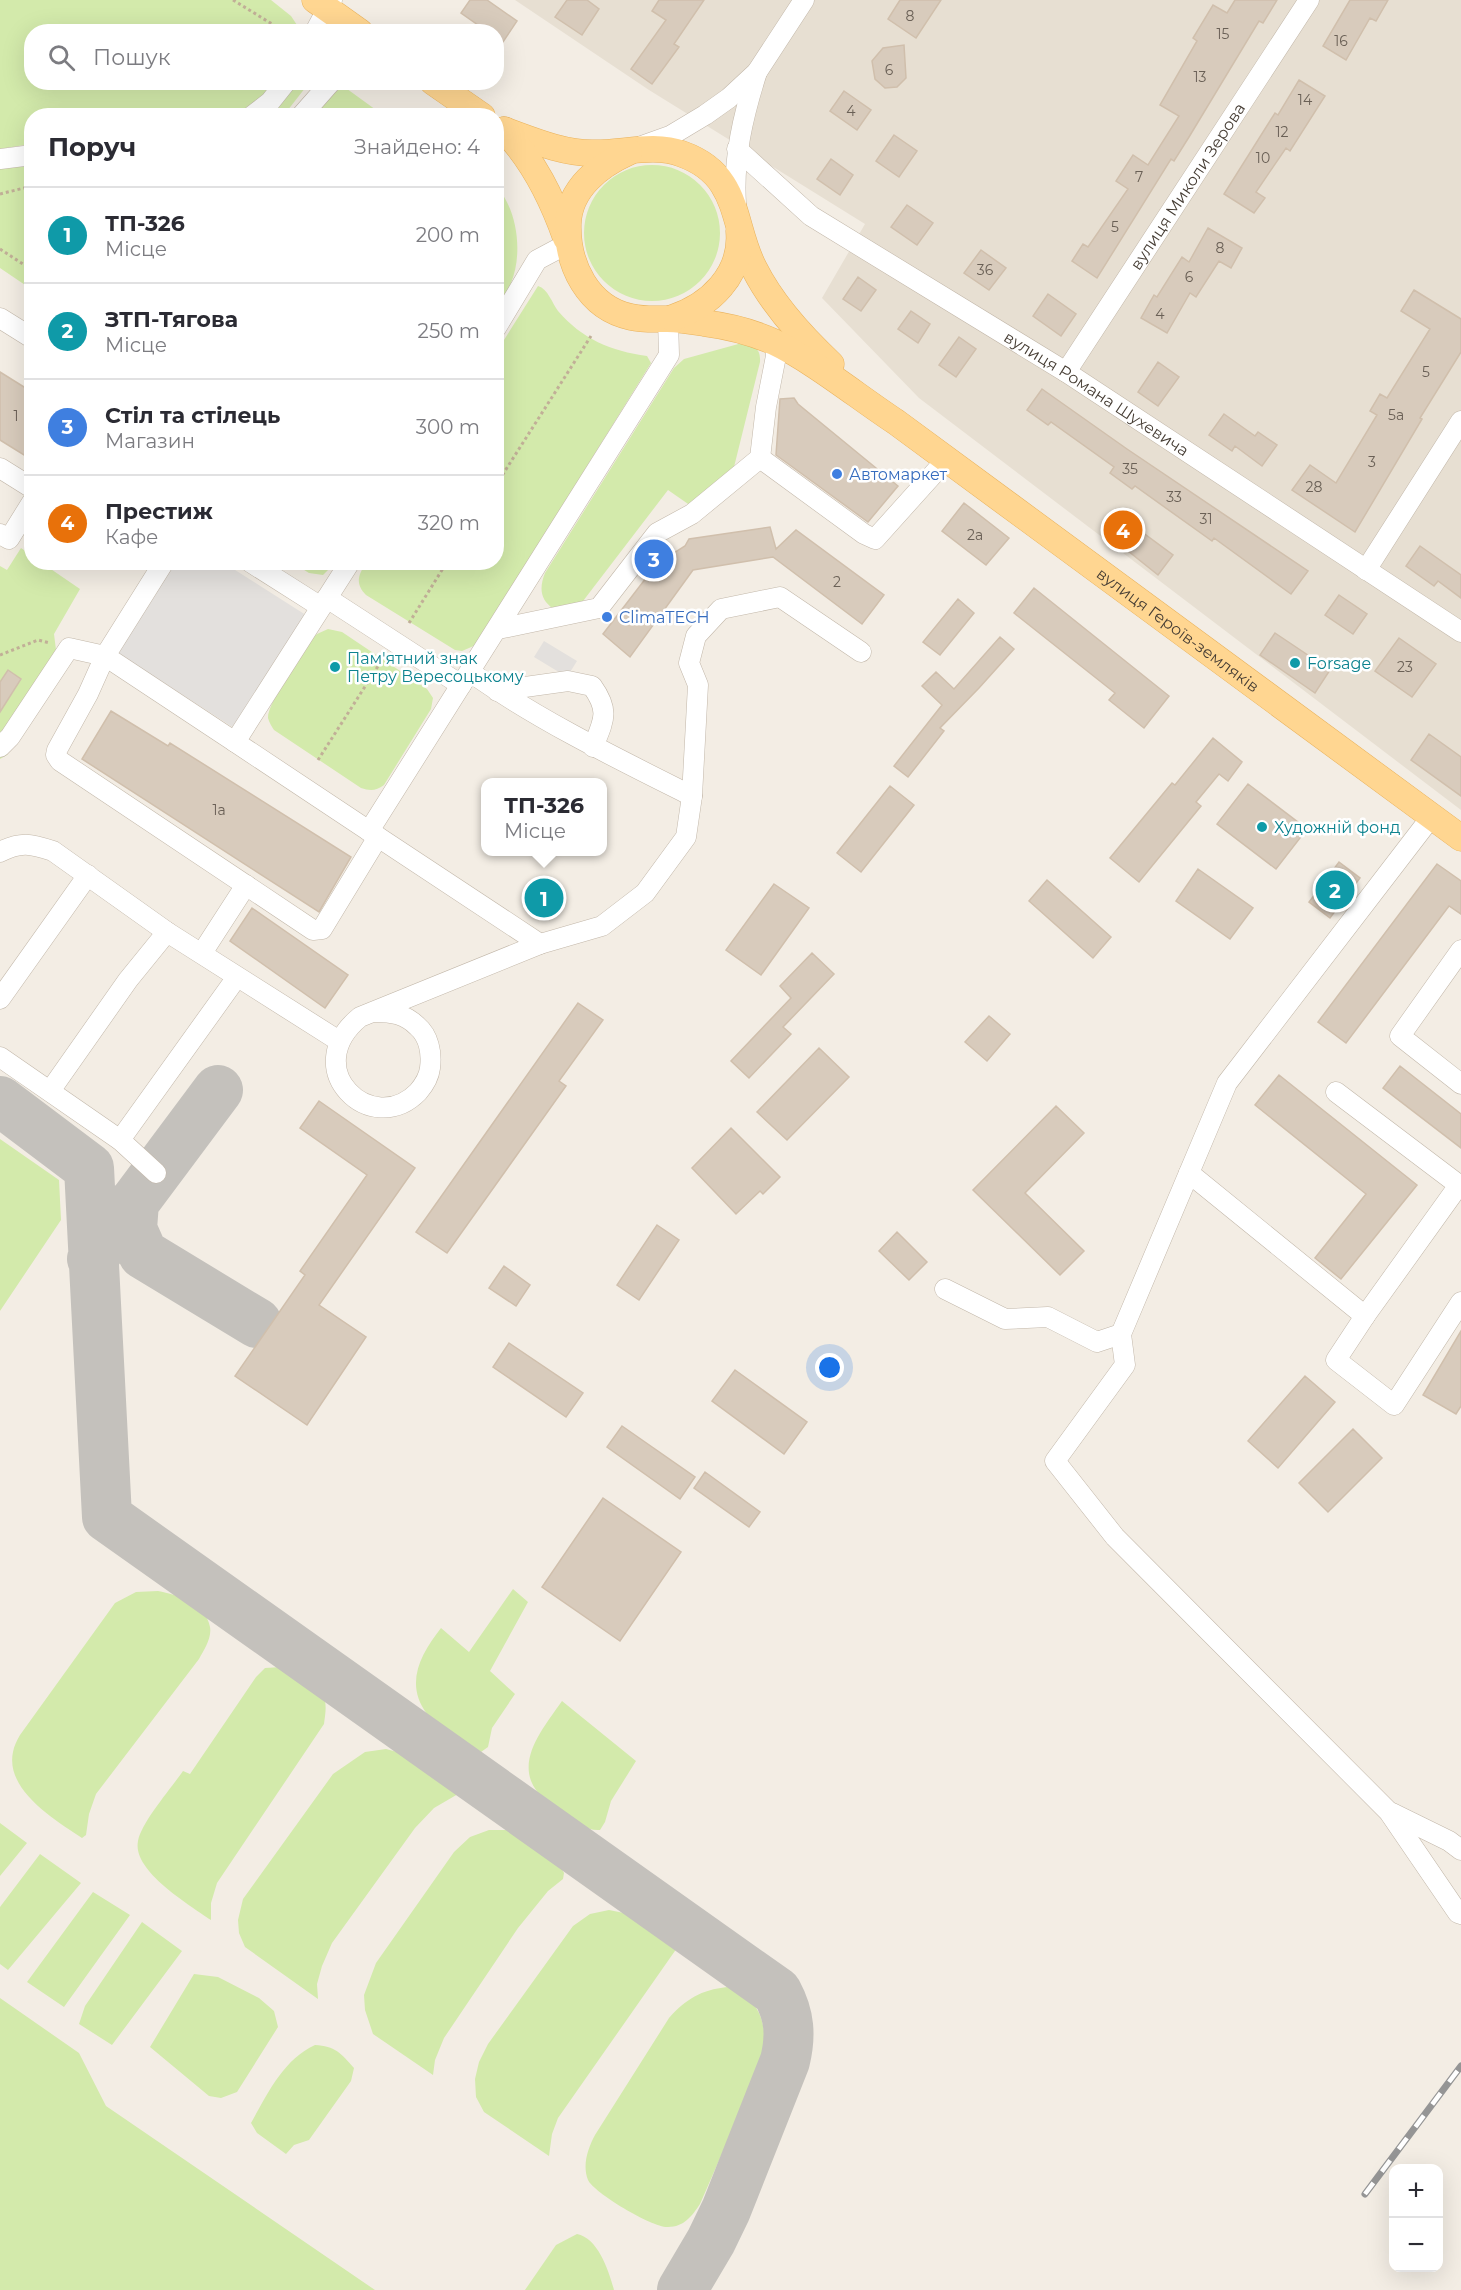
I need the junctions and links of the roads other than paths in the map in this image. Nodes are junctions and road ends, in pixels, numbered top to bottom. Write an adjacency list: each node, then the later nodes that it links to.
1 (804, 0): 6 (street)
2 (1309, 0): 26 (street, вулиця Миколи Зерова)
3 (324, 3): 4 (street); 5 (main road)
4 (317, 24)
5 (350, 24)
6 (757, 72): 15 (street); 16 (street)
7 (280, 90): 10 (street)
8 (325, 90): 11 (street)
9 (445, 90): 12 (main road)
10 (262, 108)
11 (308, 108)
12 (470, 108)
13 (504, 129): 16 (main road)
14 (504, 133): 20 (main road)
15 (737, 149): 19 (street); 26 (street, вулиця Романа Шухевича)
16 (629, 152): 19 (main road); 20 (main road)
17 (24, 156): 18 (street)
18 (0, 159)
19 (737, 215): 23 (main road); 28 (main road)
20 (567, 244): 21 (street); 23 (main road)
21 (504, 315)
22 (0, 318): 24 (street)
23 (668, 319): 25 (main road); 40 (street)
24 (24, 333)
25 (775, 343): 28 (main road); 29 (street)
26 (1066, 372): 38 (street, вулиця Романа Шухевича)
27 (1461, 420): 38 (street)
28 (896, 422): 30 (main road, вулиця Героїв-земляків)
29 (760, 458): 30 (street); 40 (street)
30 (946, 460): 50 (main road, вулиця Героїв-земляків)
31 (0, 468): 32 (street)
32 (24, 483)
33 (24, 515): 34 (street)
34 (0, 534)
35 (159, 570): 43 (street)
36 (264, 570): 39 (street)
37 (345, 570): 39 (street)
38 (1366, 570): 41 (street, вулиця Романа Шухевича)
39 (324, 603): 44 (street); 46 (street)
40 (498, 629): 44 (street)
41 (1461, 632)
42 (861, 652): 49 (street)
43 (105, 656): 46 (street); 47 (street); 55 (street)
44 (465, 678): 45 (street); 51 (street)
45 (497, 691): 48 (street); 48 (street)
46 (235, 741): 51 (street)
47 (0, 747)
48 (593, 747): 49 (street)
49 (692, 796): 57 (street)
50 (1432, 816): 52 (main road, вулиця Героїв-земляків); 70 (street)
51 (374, 834): 55 (street); 57 (street)
52 (1461, 838)
53 (0, 852): 54 (street)
54 (88, 875): 56 (street); 61 (street)
55 (246, 885): 59 (street)
56 (167, 932): 59 (street); 66 (street)
57 (540, 944): 62 (street)
58 (1461, 950): 65 (street)
59 (202, 953): 60 (street)
60 (237, 977): 63 (street); 68 (street)
61 (0, 999)
62 (375, 1012): 63 (street); 63 (street)
63 (339, 1041)
64 (0, 1058): 66 (street)
65 (1461, 1084)
66 (50, 1091): 68 (street)
67 (1336, 1092): 73 (street)
68 (120, 1140): 69 (street)
69 (156, 1173)
70 (1189, 1173): 73 (street); 74 (street)
71 (945, 1289): 74 (street)
72 (1461, 1302): 73 (street)
73 (1365, 1316)
74 (1121, 1334): 75 (street)
75 (1389, 1812): 76 (street); 77 (street)
76 (1461, 1850)
77 (1461, 1914)

